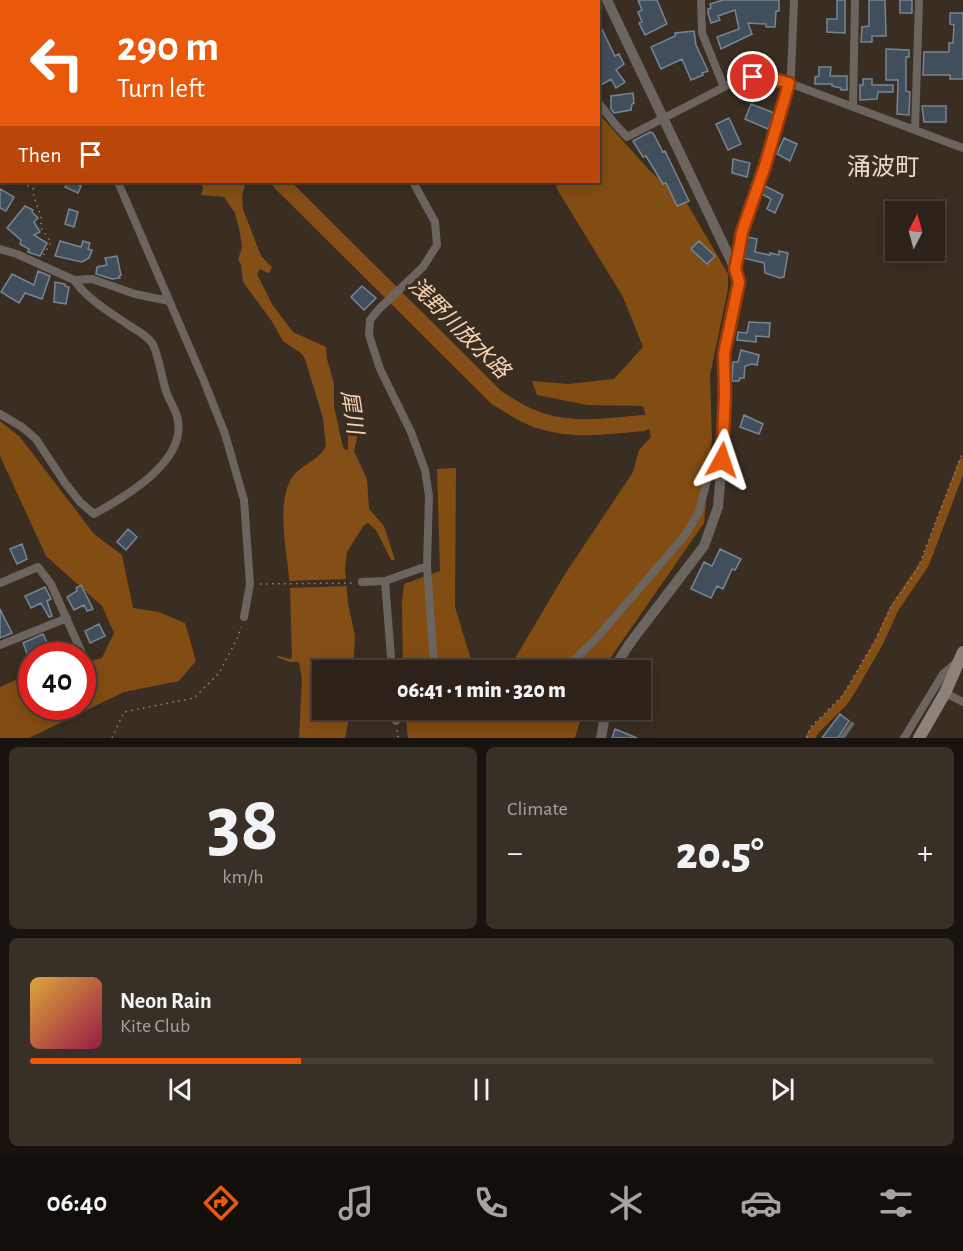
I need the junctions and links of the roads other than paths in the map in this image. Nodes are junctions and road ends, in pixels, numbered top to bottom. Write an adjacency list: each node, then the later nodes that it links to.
1 (607, 0): 10 (street)
2 (794, 0): 6 (street)
3 (855, 0): 9 (street)
4 (919, 0): 11 (street)
5 (703, 1): 7 (street)
6 (789, 83): 7 (street); 9 (street); 16 (street)
7 (724, 87): 10 (street)
8 (600, 105): 10 (street)
9 (853, 107): 11 (street)
10 (664, 118): 16 (street)
11 (915, 130): 12 (street)
12 (961, 145)
13 (118, 183): 18 (street)
14 (414, 183): 21 (street)
15 (0, 249): 17 (street)
16 (735, 269): 20 (street)
17 (74, 280): 18 (street); 19 (street)
18 (169, 301): 25 (street)
19 (0, 414)
20 (724, 437): 32 (street); 33 (street)
21 (427, 566): 22 (street); 31 (street)
22 (385, 581): 23 (street); 30 (street)
23 (362, 582)
24 (0, 583): 26 (street)
25 (244, 617)
26 (67, 618): 27 (street); 28 (street)
27 (77, 642)
28 (0, 645)
29 (961, 656): 34 (main road); 40 (street)
30 (391, 660)
31 (435, 660)
32 (574, 660)
33 (619, 660)
34 (945, 693): 35 (street); 41 (main road)
35 (963, 702)
36 (604, 720): 38 (street)
37 (852, 724): 39 (lane)
38 (601, 738)
39 (843, 738)
40 (904, 738)
41 (919, 738)

